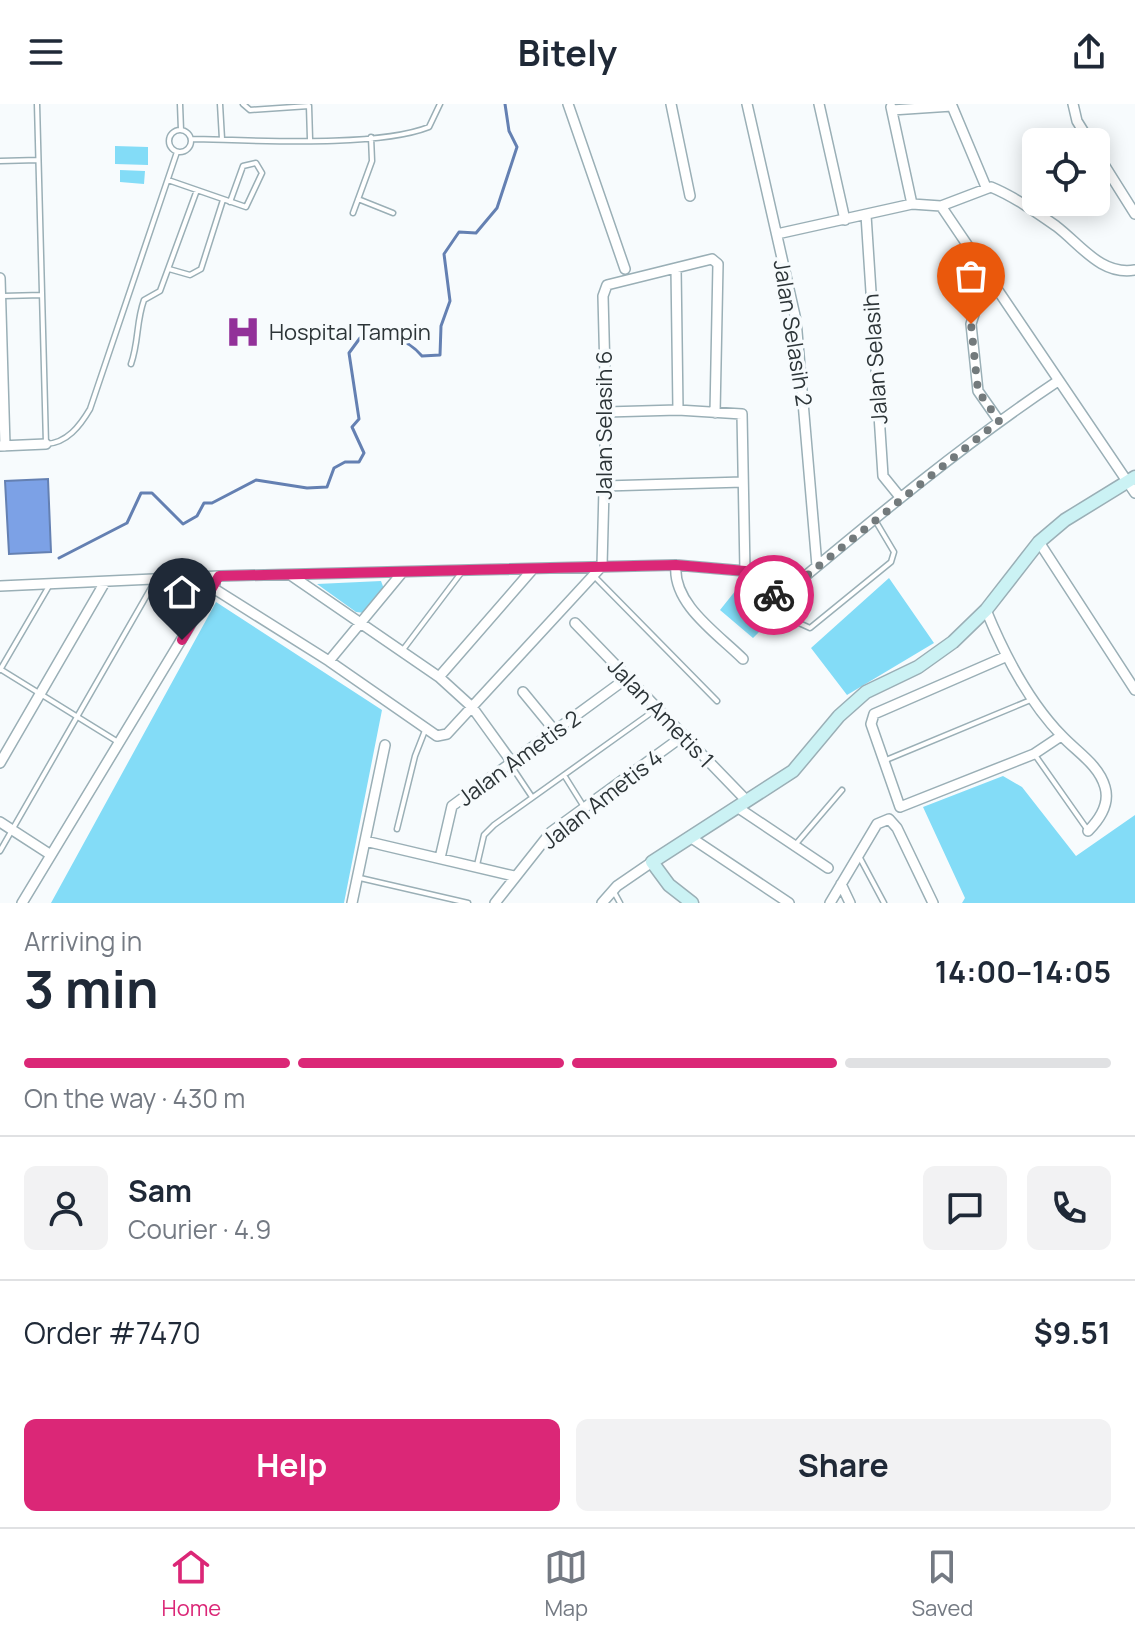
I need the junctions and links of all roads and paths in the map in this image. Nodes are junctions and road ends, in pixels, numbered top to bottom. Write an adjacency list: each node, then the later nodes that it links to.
1 (37, 104): 21 (lane)
2 (180, 104): 15 (lane)
3 (220, 104): 18 (lane)
4 (243, 104): 11 (lane)
5 (440, 104): 16 (lane)
6 (583, 104): 12 (street)
7 (671, 104): 27 (street)
8 (747, 104): 38 (street, Jalan Selasih 2)
9 (819, 104): 37 (street)
10 (1073, 104): 14 (street)
11 (309, 105): 19 (lane)
12 (569, 106): 41 (street)
13 (891, 107): 25 (street); 31 (street)
14 (1081, 128)
15 (181, 130): 17 (lane); 20 (lane)
16 (371, 137): 19 (lane); 28 (lane)
17 (191, 139): 18 (lane); 20 (lane)
18 (222, 139): 19 (lane)
19 (310, 139)
20 (177, 152): 24 (lane)
21 (38, 160): 22 (lane); 45 (lane)
22 (0, 161)
23 (1110, 174): 35 (street)
24 (168, 180): 26 (lane); 54 (lane)
25 (986, 187): 32 (street); 42 (street)
26 (197, 190): 29 (lane); 40 (lane)
27 (690, 196)
28 (358, 199): 33 (lane); 34 (lane)
29 (223, 200): 30 (lane); 40 (lane)
30 (230, 202): 30 (lane)
31 (912, 204): 32 (street); 36 (street)
32 (941, 206): 44 (street)
33 (353, 213)
34 (393, 213)
35 (1135, 213)
36 (866, 215): 37 (street); 59 (street, Jalan Selasih)
37 (845, 220): 38 (street)
38 (777, 234): 64 (street, Jalan Selasih 2)
39 (676, 268): 50 (street); 51 (street, Jalan Selasih 6); 52 (street)
40 (169, 269): 48 (lane)
41 (625, 269)
42 (1135, 270)
43 (0, 278): 46 (street)
44 (996, 287): 49 (street); 53 (street)
45 (42, 295): 46 (lane); 54 (lane)
46 (1, 297): 47 (street)
47 (1, 335): 55 (street)
48 (131, 364)
49 (1058, 381): 53 (street); 57 (street)
50 (678, 410): 51 (street); 52 (street)
51 (606, 412): 58 (street, Jalan Selasih 6)
52 (715, 413): 56 (street)
53 (999, 421): 59 (street)
54 (46, 444): 55 (street)
55 (3, 446)
56 (743, 482): 58 (street); 66 (street)
57 (1133, 484): 61 (street)
58 (605, 486): 63 (street, Jalan Selasih 6)
59 (900, 497): 60 (street)
60 (874, 519): 64 (street); 77 (lane)
61 (1039, 542): 78 (street); 88 (street)
62 (676, 565): 63 (street); 66 (street); 83 (street)
63 (602, 566): 65 (street); 71 (street)
64 (817, 566): 77 (street)
65 (532, 570): 67 (street); 86 (street)
66 (745, 571): 77 (street)
67 (462, 572): 68 (street); 81 (lane)
68 (401, 574): 70 (street); 80 (street)
69 (219, 576): 70 (street); 72 (street); 76 (street)
70 (292, 576): 80 (street)
71 (594, 576): 92 (lane); 93 (street)
72 (156, 579): 73 (street); 95 (lane)
73 (105, 582): 74 (street); 90 (street)
74 (50, 584): 75 (street); 85 (lane)
75 (0, 586)
76 (213, 588): 84 (street); 100 (street)
77 (779, 598)
78 (986, 610): 82 (street); 109 (street)
79 (575, 623): 87 (street, Jalan Ametis 1)
80 (363, 624): 81 (street); 84 (street)
81 (402, 651): 86 (street)
82 (1005, 657): 91 (street); 103 (street)
83 (743, 659)
84 (329, 661): 96 (street)
85 (0, 670): 90 (lane)
86 (439, 677): 93 (street)
87 (627, 678): 94 (street, Jalan Ametis 1); 97 (street, Jalan Ametis 2)
88 (1135, 690)
89 (523, 692): 97 (street)
90 (42, 693): 95 (lane); 105 (street)
91 (1035, 698): 99 (street); 103 (lane)
92 (717, 701)
93 (472, 707): 96 (street); 104 (street)
94 (657, 708): 98 (street, Jalan Ametis 1); 106 (lane)
95 (80, 717): 100 (lane); 113 (lane)
96 (426, 728): 112 (lane)
97 (555, 731): 104 (street, Jalan Ametis 2)
98 (683, 736): 109 (street, Jalan Ametis 1); 110 (street, Jalan Ametis 4)
99 (1061, 736): 102 (street); 114 (street)
100 (120, 743): 119 (street)
101 (385, 745): 116 (street)
102 (1034, 754): 103 (street); 114 (lane)
103 (884, 761)
104 (510, 762): 108 (lane); 121 (street, Jalan Ametis 2)
105 (0, 763)
106 (563, 775): 108 (lane); 110 (lane)
107 (842, 790): 117 (lane)
108 (532, 797): 123 (lane)
109 (742, 804): 115 (street); 117 (street, Jalan Ametis 1)
110 (584, 807): 125 (street, Jalan Ametis 4)
111 (0, 822): 113 (street)
112 (397, 829)
113 (14, 831): 118 (lane); 119 (street)
114 (1088, 831)
115 (690, 837): 122 (street); 137 (street)
116 (365, 841): 121 (street); 126 (street)
117 (794, 847): 124 (street, Jalan Ametis 1)
118 (0, 851)
119 (51, 855): 130 (street)
120 (859, 856): 127 (street); 140 (lane); 141 (street)
121 (440, 858): 123 (street)
122 (652, 862): 128 (street); 129 (street)
123 (476, 867): 125 (street)
124 (828, 868)
125 (514, 876): 133 (street, Jalan Ametis 4)
126 (357, 878): 131 (street); 132 (lane)
127 (841, 884): 138 (street); 139 (street)
128 (613, 890): 134 (street); 135 (lane)
129 (676, 899): 136 (street)
130 (22, 903)
131 (352, 903)
132 (468, 903)
133 (495, 903)
134 (602, 903)
135 (620, 903)
136 (692, 903)
137 (789, 903)
138 (830, 903)
139 (850, 903)
140 (884, 903)
141 (933, 903)

